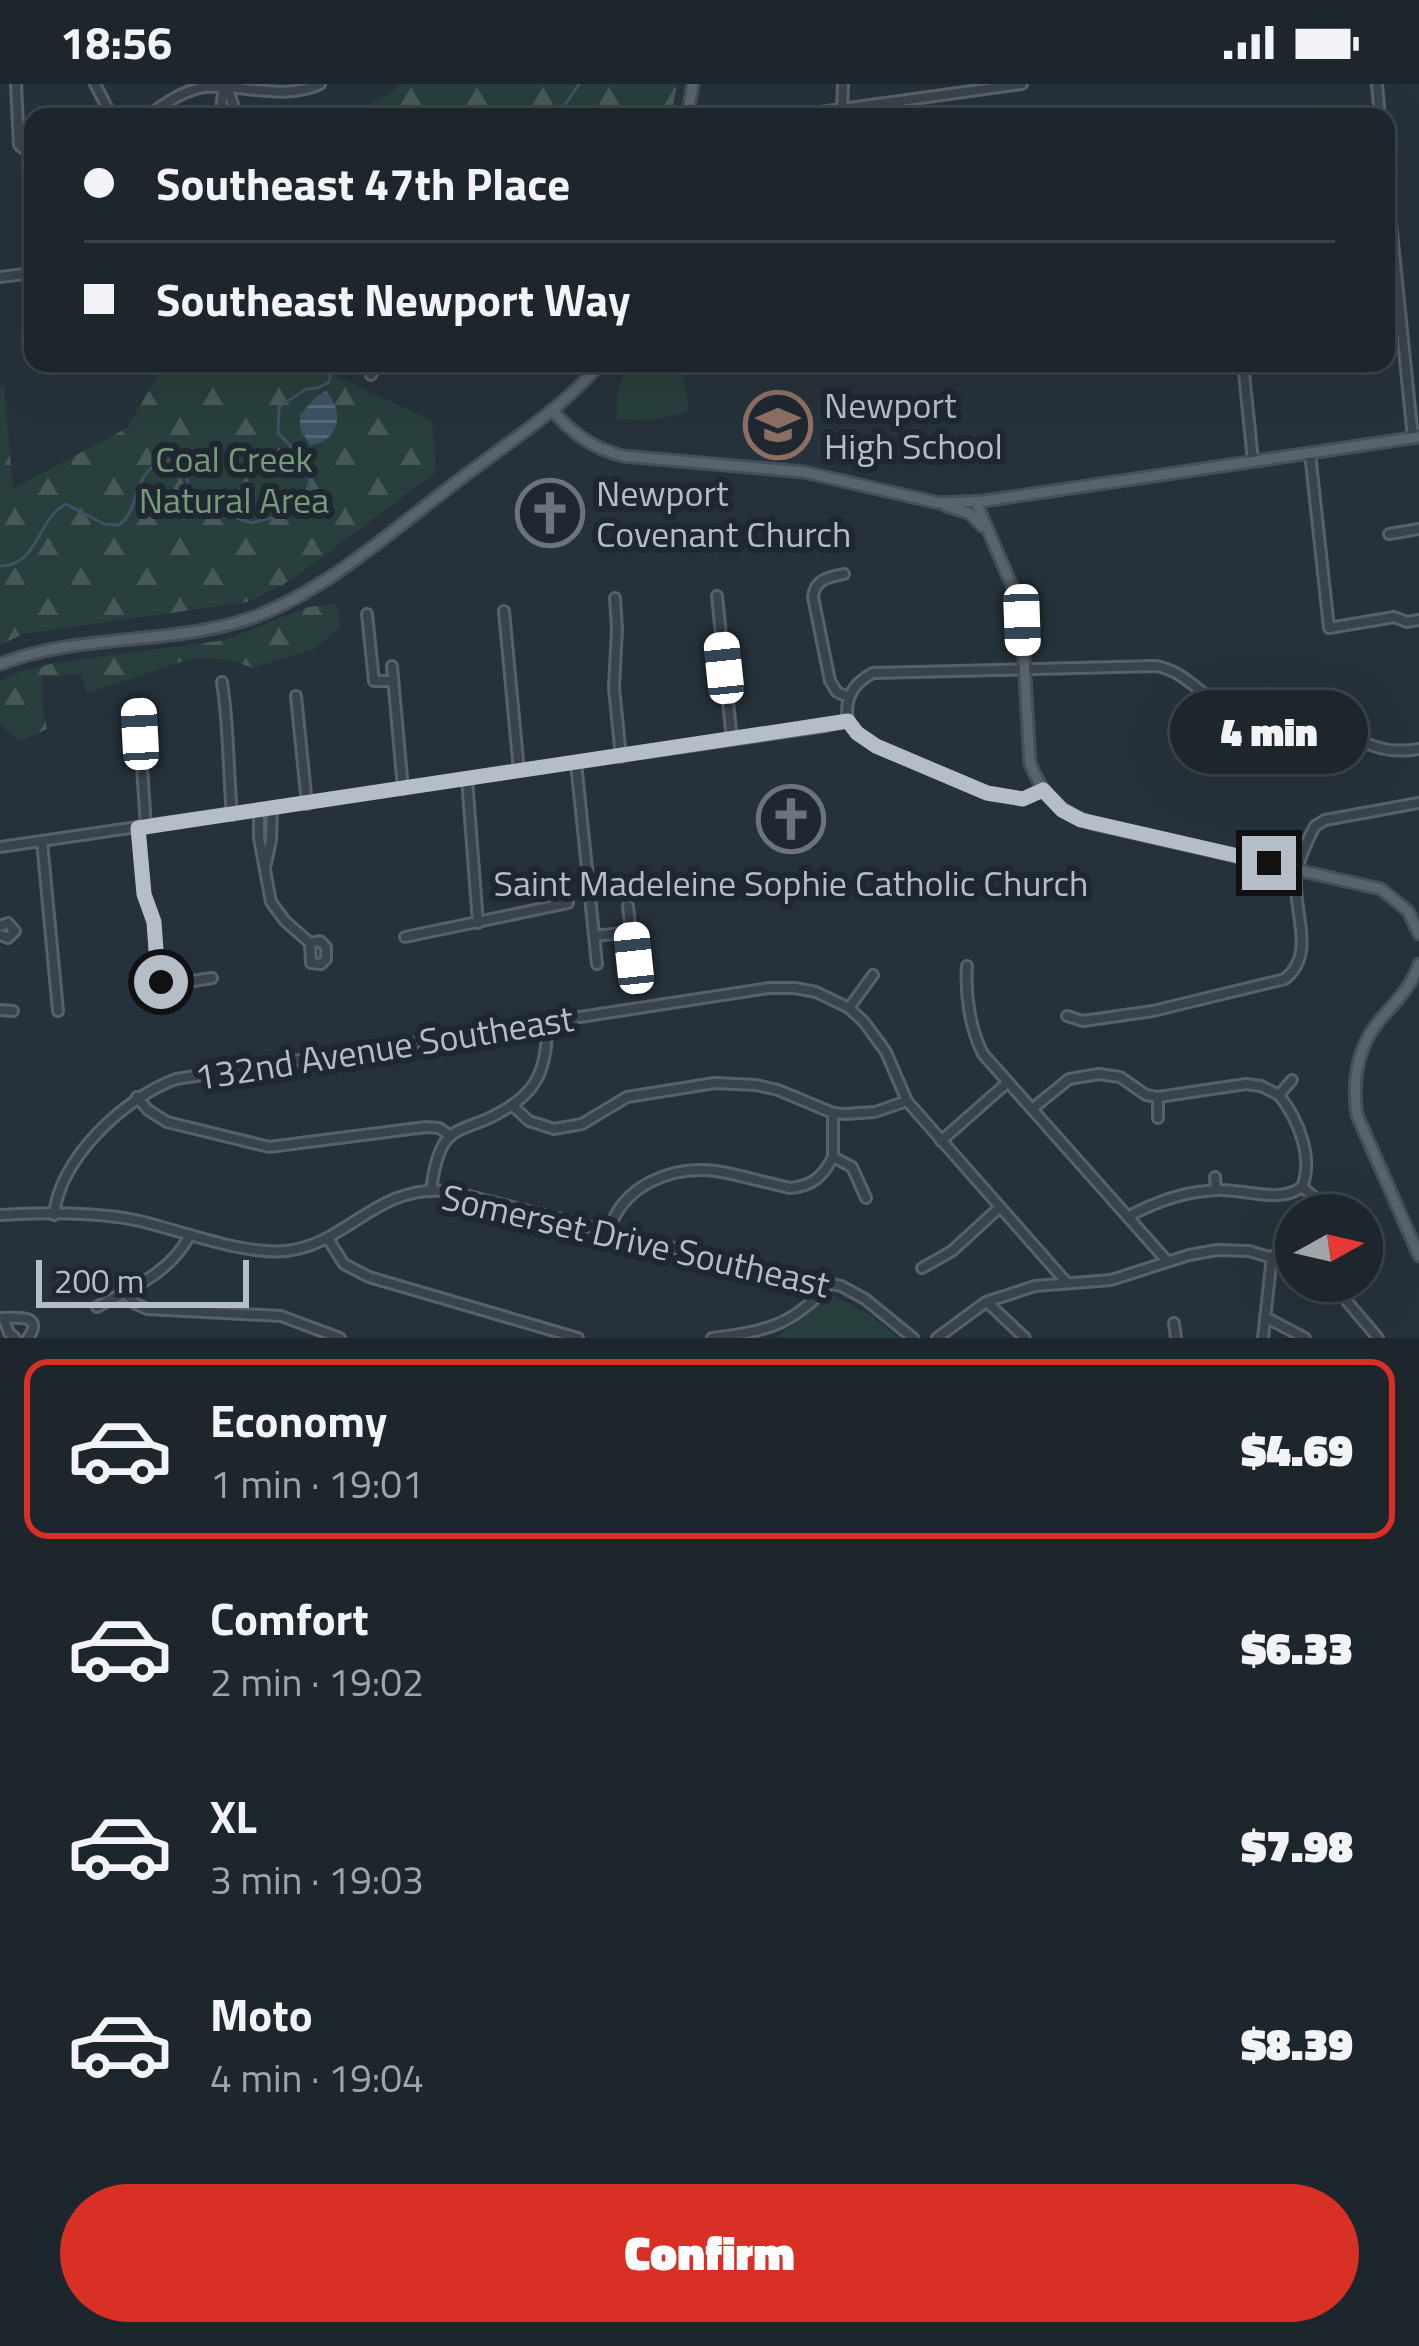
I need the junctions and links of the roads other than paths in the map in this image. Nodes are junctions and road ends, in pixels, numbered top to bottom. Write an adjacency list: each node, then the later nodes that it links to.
1 (16, 84): 7 (street)
2 (320, 84): 4 (street)
3 (1022, 84): 6 (street)
4 (225, 86): 5 (street)
5 (159, 108)
6 (856, 108)
7 (20, 131): 8 (street); 9 (street)
8 (24, 133)
9 (24, 148)
10 (1395, 252): 16 (street)
11 (372, 372): 14 (street)
12 (592, 372): 15 (main road)
13 (1244, 372): 18 (street)
14 (370, 375)
15 (552, 410): 20 (main road); 30 (main road)
16 (1416, 438): 17 (main road)
17 (1310, 453): 18 (main road); 29 (street)
18 (1253, 460): 19 (main road)
19 (976, 502): 20 (main road); 23 (main road)
20 (940, 503): 23 (main road)
21 (1419, 529): 22 (street)
22 (1389, 534)
23 (993, 540): 32 (main road)
24 (844, 574): 36 (street)
25 (717, 596): 39 (street)
26 (615, 598): 41 (street)
27 (504, 611): 43 (street)
28 (368, 614): 33 (street)
29 (1419, 620)
30 (0, 664)
31 (392, 666): 33 (street)
32 (1024, 667): 36 (street); 40 (street); 46 (main road)
33 (393, 680): 45 (street)
34 (222, 682): 51 (street)
35 (296, 696): 48 (street)
36 (848, 698): 38 (street)
37 (138, 707): 52 (street)
38 (848, 721): 39 (street); 46 (street)
39 (732, 740): 41 (street)
40 (1419, 749)
41 (621, 757): 42 (street)
42 (576, 763): 43 (street); 62 (street)
43 (519, 771): 44 (street)
44 (467, 779): 45 (street); 59 (street)
45 (403, 789): 48 (street)
46 (1043, 790): 56 (main road)
47 (1419, 803): 56 (street)
48 (307, 804): 49 (street)
49 (272, 809): 50 (street); 55 (street)
50 (259, 811): 51 (street); 55 (street)
51 (232, 814): 52 (street)
52 (142, 828): 53 (street); 70 (street)
53 (42, 842): 54 (street); 74 (street)
54 (0, 845)
55 (266, 866): 64 (street)
56 (1298, 869): 61 (main road); 75 (street)
57 (568, 903): 59 (street)
58 (628, 906): 60 (street)
59 (478, 923): 63 (street)
60 (631, 932): 62 (street); 65 (street)
61 (1419, 934)
62 (594, 936): 66 (street)
63 (405, 937)
64 (310, 943)
65 (634, 958)
66 (597, 964)
67 (1419, 964): 104 (main road)
68 (968, 966): 78 (street)
69 (873, 975): 71 (street)
70 (212, 978)
71 (850, 1008): 76 (street, 132nd Avenue Southeast); 82 (street)
72 (0, 1010): 73 (street)
73 (13, 1011)
74 (58, 1011)
75 (1067, 1016)
76 (547, 1022): 80 (street, 132nd Avenue Southeast); 83 (street)
77 (1292, 1080): 79 (street)
78 (1008, 1082): 84 (street); 88 (street)
79 (1279, 1095): 81 (street); 91 (street)
80 (137, 1097): 87 (street); 98 (street, 132nd Avenue Southeast)
81 (1158, 1097): 84 (street); 86 (street)
82 (907, 1101): 85 (street); 88 (street)
83 (514, 1107): 85 (street); 87 (street)
84 (1032, 1109): 99 (street)
85 (833, 1113): 89 (street)
86 (1158, 1118)
87 (451, 1136): 93 (street)
88 (940, 1141): 96 (street)
89 (833, 1157): 95 (street); 100 (street)
90 (1215, 1178): 92 (street)
91 (1302, 1187): 92 (street); 94 (street)
92 (1216, 1190): 99 (street)
93 (430, 1191): 100 (street, Somerset Drive Southeast); 102 (street, Somerset Drive Southeast)
94 (1310, 1194)
95 (866, 1198)
96 (1000, 1207): 107 (street); 108 (street)
97 (0, 1215): 98 (street, Somerset Drive Southeast)
98 (54, 1215): 101 (street, Somerset Drive Southeast)
99 (1129, 1216): 106 (street)
100 (609, 1231): 109 (street, Somerset Drive Southeast)
101 (190, 1235): 102 (street, Somerset Drive Southeast); 110 (street)
102 (328, 1239): 120 (street)
103 (1272, 1256): 105 (street); 106 (street); 114 (street)
104 (1419, 1256)
105 (1275, 1257)
106 (1168, 1261): 108 (street)
107 (922, 1268)
108 (1067, 1282): 111 (street)
109 (830, 1283): 121 (street); 122 (street, Somerset Drive Southeast)
110 (124, 1292): 113 (street); 119 (street)
111 (986, 1302): 123 (street); 124 (street)
112 (1348, 1302): 128 (street)
113 (97, 1307)
114 (1265, 1316): 126 (street); 127 (street)
115 (2, 1319): 117 (street); 118 (street)
116 (1174, 1323): 125 (street)
117 (15, 1338)
118 (28, 1338)
119 (340, 1338)
120 (578, 1338)
121 (712, 1338)
122 (913, 1338)
123 (937, 1338)
124 (1025, 1338)
125 (1175, 1338)
126 (1263, 1338)
127 (1305, 1338)
128 (1378, 1338)

